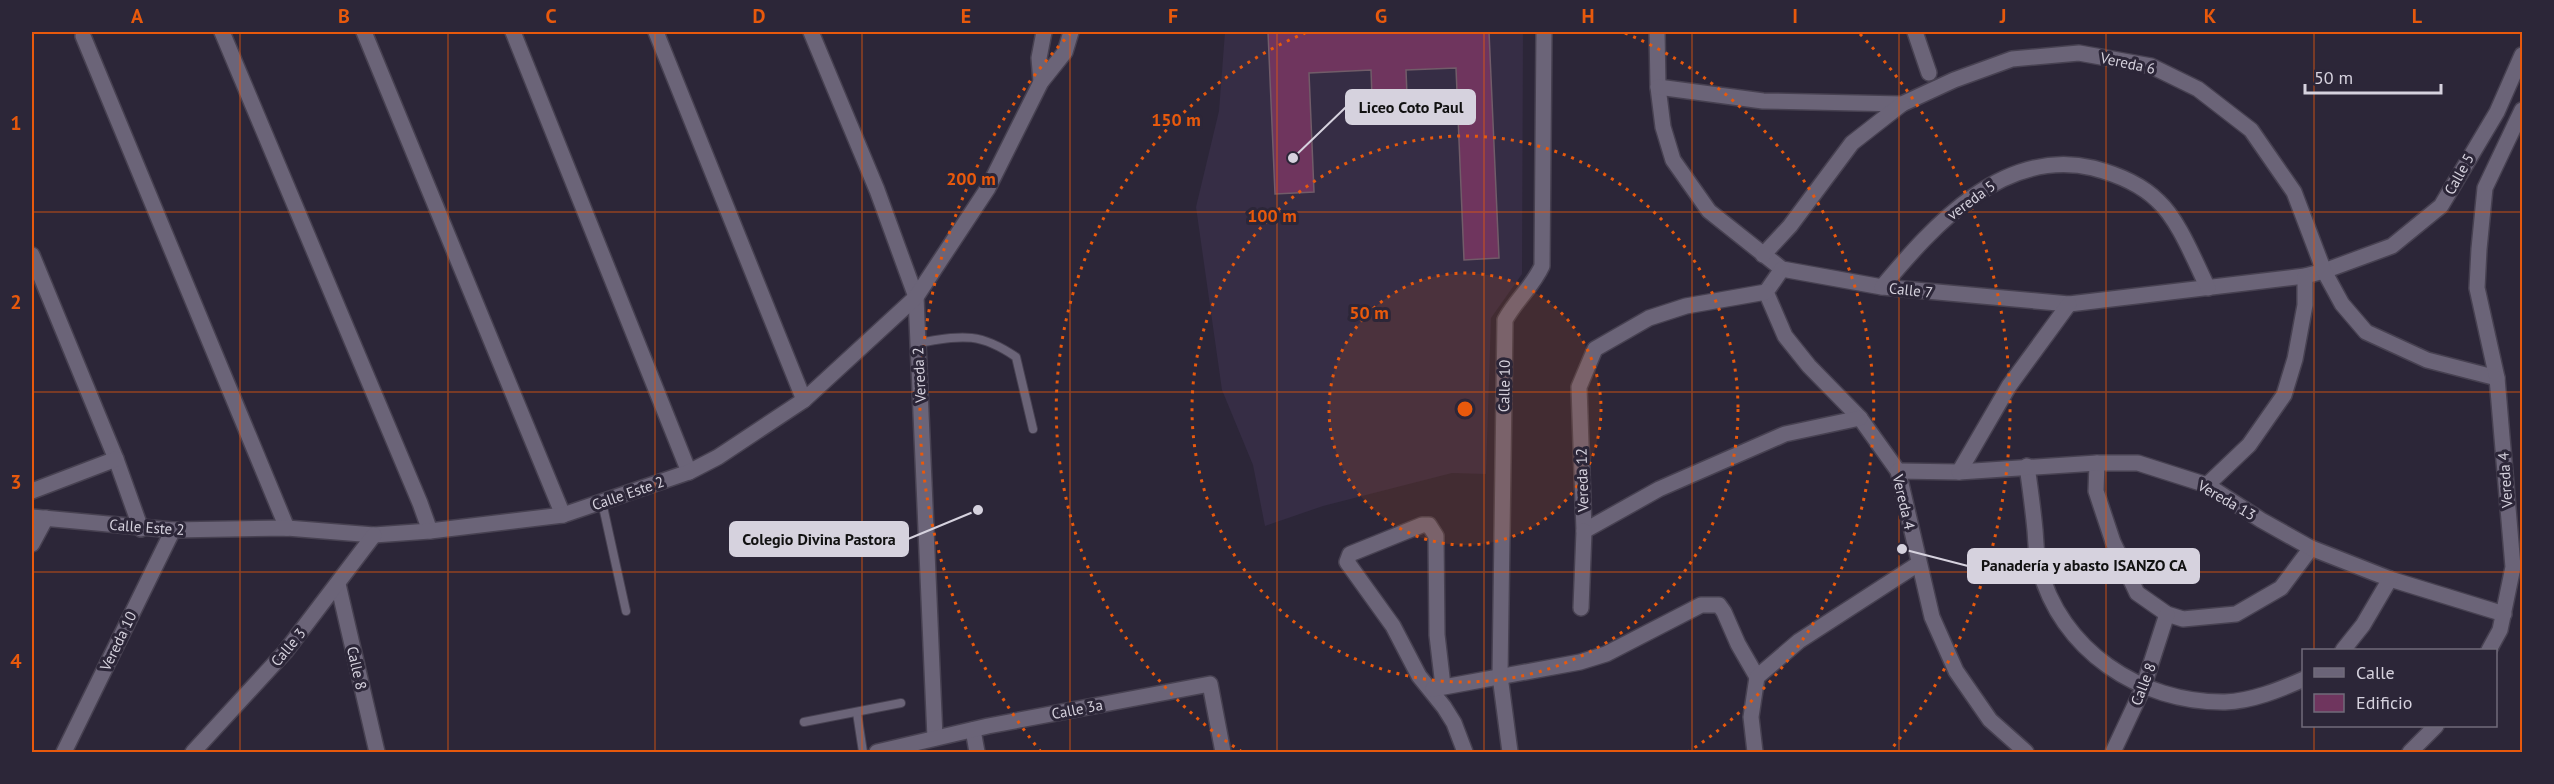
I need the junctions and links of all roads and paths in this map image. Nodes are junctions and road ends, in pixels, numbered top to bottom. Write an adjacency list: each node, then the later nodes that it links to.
1 (222, 32): 48 (street)
2 (364, 32): 43 (street)
3 (513, 32): 38 (street)
4 (656, 32): 31 (street)
5 (811, 32): 27 (street, Vereda 2)
6 (1044, 32): 14 (street, Calle Este 2)
7 (1071, 32): 14 (street, Calle Este 2)
8 (1544, 32): 62 (street, Calle 10)
9 (1657, 32): 15 (street, Calle 7)
10 (1915, 32): 13 (street)
11 (83, 36): 45 (street)
12 (2523, 55): 17 (street, Calle 5)
13 (1929, 73)
14 (1041, 82): 27 (street, Calle Este 2)
15 (1658, 87): 16 (street, Vereda 6); 20 (street, Calle 7)
16 (1902, 104): 20 (street); 22 (street, Vereda 6)
17 (2497, 112): 18 (street); 22 (street, Calle 5)
18 (2521, 117): 30 (street, Vereda 4)
19 (32, 255): 34 (street)
20 (1763, 255): 21 (street, Calle 7)
21 (1782, 268): 24 (street, Calle 7); 26 (street)
22 (2324, 272): 23 (street, Calle 7); 30 (street, Vereda 6)
23 (2305, 276): 25 (street, Calle 7); 40 (street)
24 (1882, 287): 25 (street, vereda 5); 28 (street, Calle 7)
25 (2208, 288): 28 (street, Calle 7)
26 (1766, 292): 32 (street, Vereda 4); 49 (street, Vereda 12)
27 (916, 297): 29 (street, Vereda 2); 31 (street, Calle Este 2)
28 (2069, 304): 39 (street)
29 (918, 343): 33 (lane); 72 (street, Vereda 2)
30 (2497, 378): 59 (street, Vereda 4)
31 (804, 400): 38 (street, Calle Este 2)
32 (1860, 418): 37 (street, Vereda 4); 49 (street, Vereda 12)
33 (1033, 429)
34 (116, 459): 41 (street); 46 (street)
35 (2097, 463): 36 (street, Vereda 13); 40 (street, Vereda 13); 58 (street)
36 (2027, 466): 39 (street, Vereda 13); 66 (street)
37 (1898, 471): 39 (street, Vereda 13); 53 (street, Vereda 4)
38 (689, 472): 42 (street, Calle Este 2)
39 (1959, 472)
40 (2207, 485): 52 (street, Vereda 13)
41 (32, 491)
42 (602, 502): 43 (street, Calle Este 2); 57 (lane)
43 (563, 515): 48 (street, Calle Este 2)
44 (39, 517): 46 (street, Calle Este 2); 51 (street)
45 (286, 528): 47 (street, Calle Este 2); 50 (street, Calle Este 2)
46 (141, 529): 47 (street, Calle Este 2)
47 (173, 530): 73 (street, Vereda 10)
48 (430, 531): 50 (street, Calle Este 2)
49 (1584, 531): 56 (street)
50 (374, 535): 55 (street, Calle 3)
51 (32, 544)
52 (2311, 548): 54 (street, Vereda 13); 58 (street)
53 (1918, 564): 63 (street); 83 (street, Vereda 4)
54 (2390, 579): 59 (street, Vereda 13); 60 (street)
55 (338, 584): 74 (street, Calle 3); 75 (street, Calle 8)
56 (1581, 608)
57 (626, 611)
58 (2167, 614): 66 (street, Calle 8)
59 (2504, 614): 61 (street, Vereda 4)
60 (2345, 649)
61 (2490, 649)
62 (1500, 676): 63 (street); 65 (street); 81 (street, Calle 10)
63 (1757, 676): 82 (street)
64 (2302, 681): 66 (street)
65 (1436, 688): 65 (street); 80 (street)
66 (2144, 688): 84 (street, Calle 8)
67 (901, 703): 68 (lane)
68 (857, 713): 69 (lane); 76 (lane)
69 (804, 722)
70 (2435, 727): 85 (street)
71 (973, 730): 72 (street, Calle 3a); 78 (street); 79 (street, Calle 3a)
72 (935, 738): 77 (street, Calle 3a)
73 (64, 753)
74 (193, 753)
75 (376, 753)
76 (863, 753)
77 (877, 753)
78 (977, 753)
79 (1223, 753)
80 (1465, 753)
81 (1510, 753)
82 (1755, 753)
83 (2026, 753)
84 (2113, 753)
85 (2410, 753)

